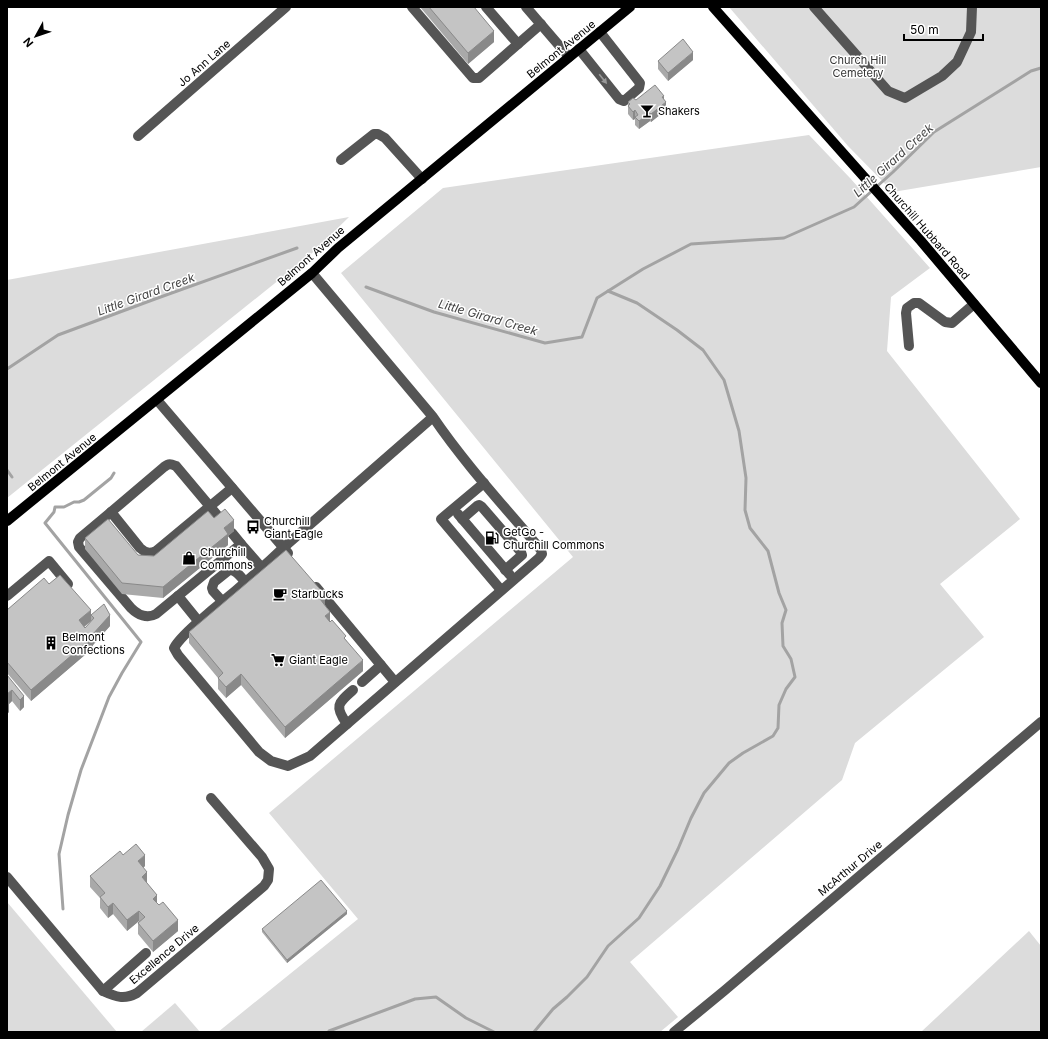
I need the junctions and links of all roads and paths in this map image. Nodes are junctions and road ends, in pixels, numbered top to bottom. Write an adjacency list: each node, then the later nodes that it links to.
1 (286, 7): 14 (street, Jo Ann Lane)
2 (412, 7): 11 (street)
3 (486, 7): 11 (street)
4 (526, 7): 9 (street)
5 (630, 7): 10 (main road, Belmont Avenue)
6 (713, 7): 18 (main road, Churchill Hubbard Road)
7 (814, 7): 8 (street)
8 (972, 7)
9 (541, 24): 11 (street); 13 (street)
10 (600, 32): 12 (main road, Belmont Avenue); 12 (street, one-way to 10)
11 (518, 44)
12 (579, 49): 13 (main road, Belmont Avenue)
13 (569, 57): 16 (main road, Belmont Avenue)
14 (138, 136)
15 (341, 160): 16 (street)
16 (422, 179): 17 (main road, Belmont Avenue)
17 (312, 273): 21 (main road, Belmont Avenue); 22 (street)
18 (974, 304): 19 (street); 20 (main road, Churchill Hubbard Road)
19 (909, 346)
20 (1041, 384)
21 (157, 400): 24 (street); 31 (main road, Belmont Avenue)
22 (434, 417): 23 (street); 39 (street)
23 (484, 483): 26 (street); 27 (street)
24 (232, 488): 25 (street); 39 (street)
25 (210, 506): 28 (street); 28 (street); 32 (street)
26 (505, 507): 30 (street); 33 (street)
27 (454, 508): 29 (street); 38 (street)
28 (111, 512): 51 (street)
29 (462, 519): 30 (street); 35 (street)
30 (492, 519): 36 (street)
31 (7, 521)
32 (223, 522)
33 (523, 529): 36 (street); 46 (street)
34 (232, 533): 37 (street)
35 (475, 534): 38 (street); 40 (street)
36 (510, 540): 44 (street)
37 (241, 544): 43 (street); 51 (street)
38 (463, 544): 42 (street)
39 (284, 548): 41 (street); 43 (street)
40 (493, 555): 42 (street); 44 (street)
41 (294, 560)
42 (481, 566): 50 (street)
43 (262, 568): 47 (street)
44 (506, 570): 46 (street)
45 (308, 577): 54 (street)
46 (514, 580): 50 (street)
47 (245, 582): 52 (street); 52 (street)
48 (72, 589): 49 (street)
49 (9, 590)
50 (501, 590): 56 (street)
51 (178, 596): 53 (street)
52 (223, 602): 53 (street)
53 (199, 622): 59 (street)
54 (381, 665): 55 (street); 56 (street)
55 (362, 682)
56 (395, 682): 59 (street)
57 (353, 690): 59 (street)
58 (1041, 722): 64 (street, McArthur Drive)
59 (347, 724)
60 (211, 798): 63 (street, Excellence Drive)
61 (7, 877): 63 (street)
62 (146, 953): 63 (street)
63 (104, 991)
64 (674, 1032)

